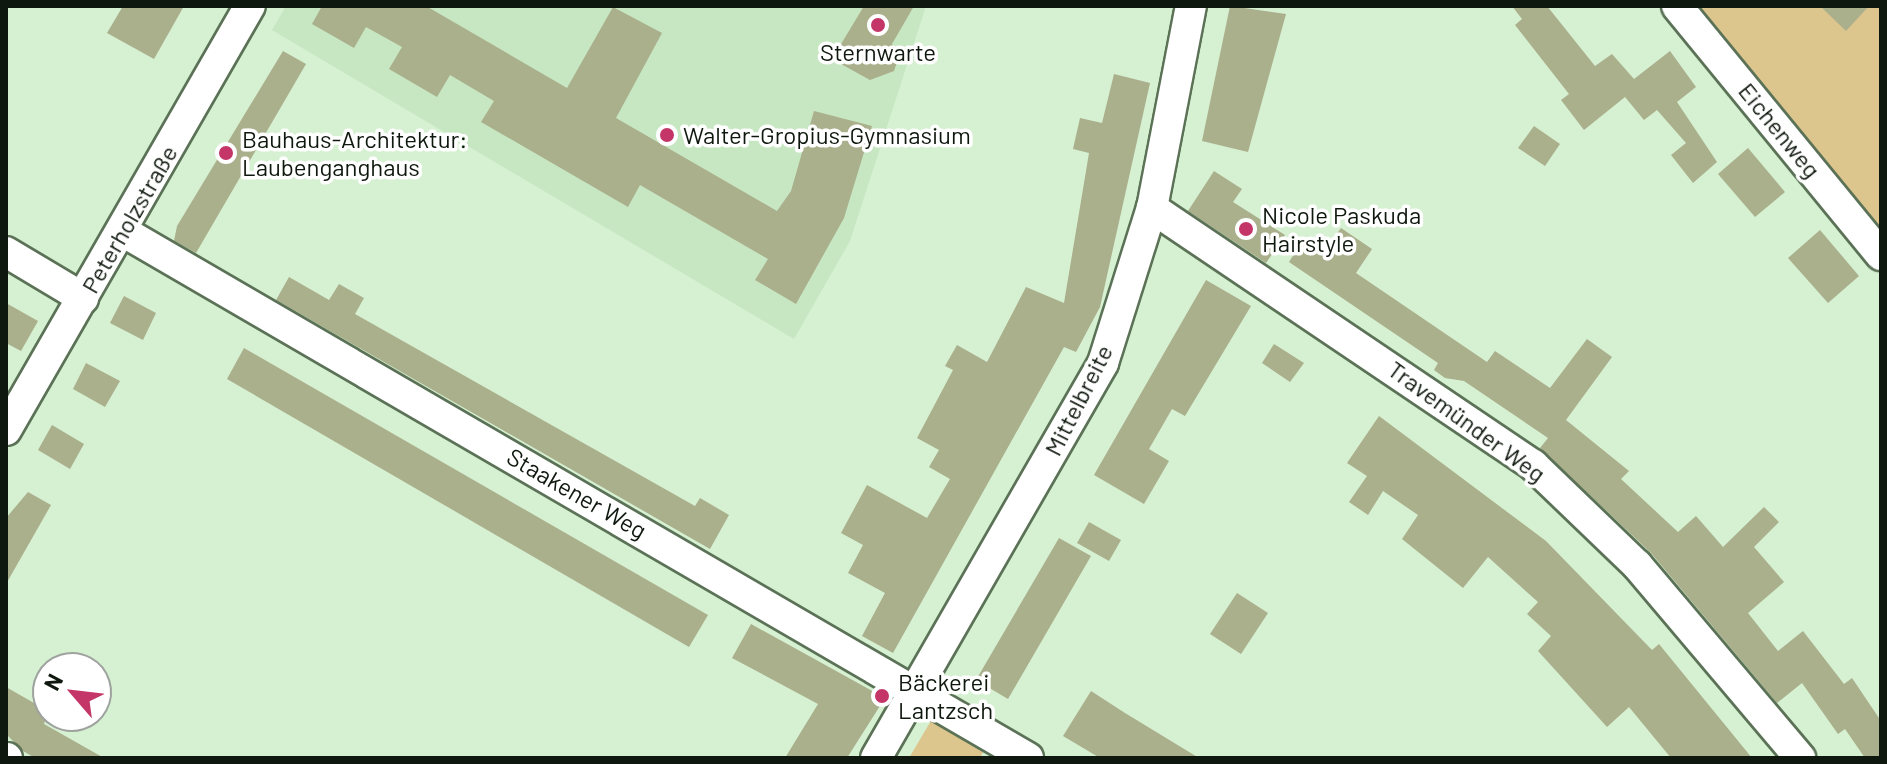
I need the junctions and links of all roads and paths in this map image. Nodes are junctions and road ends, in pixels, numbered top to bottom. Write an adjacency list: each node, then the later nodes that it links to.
1 (250, 6): 5 (street, Peterholzstraße)
2 (1191, 6): 4 (street, Mittelbreite)
3 (1677, 6): 7 (street, Eichenweg)
4 (1152, 208): 10 (street, Mittelbreite); 14 (street, Travemünder Weg)
5 (124, 232): 8 (street, Peterholzstraße); 10 (street, Staakener Weg)
6 (6, 252): 8 (street)
7 (1881, 255)
8 (83, 298): 9 (street, Peterholzstraße)
9 (6, 430)
10 (916, 689): 11 (street, Staakener Weg); 12 (street, Mittelbreite)
11 (994, 749): 13 (street, Staakener Weg)
12 (876, 758)
13 (1028, 758)
14 (1800, 758)

